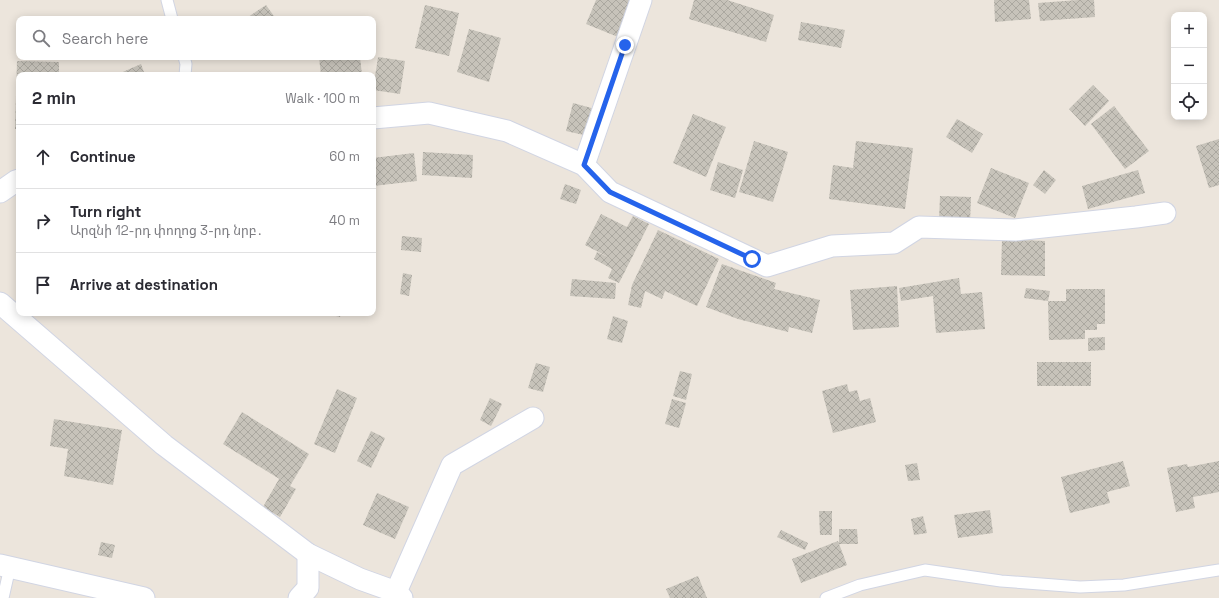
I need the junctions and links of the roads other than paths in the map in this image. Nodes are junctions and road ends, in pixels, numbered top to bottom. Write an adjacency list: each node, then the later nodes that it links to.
1 (167, 0): 3 (lane)
2 (641, 0): 7 (street)
3 (171, 16)
4 (185, 60): 5 (lane)
5 (185, 72)
6 (376, 118): 7 (street)
7 (584, 165): 10 (street)
8 (16, 181): 9 (street)
9 (0, 192)
10 (1165, 212)
11 (0, 303): 13 (street)
12 (533, 418): 16 (street)
13 (308, 554): 16 (street); 19 (street)
14 (5, 566): 17 (lane); 18 (street)
15 (1219, 570): 20 (lane)
16 (399, 595)
17 (3, 598)
18 (144, 598)
19 (299, 598)
20 (826, 598)

